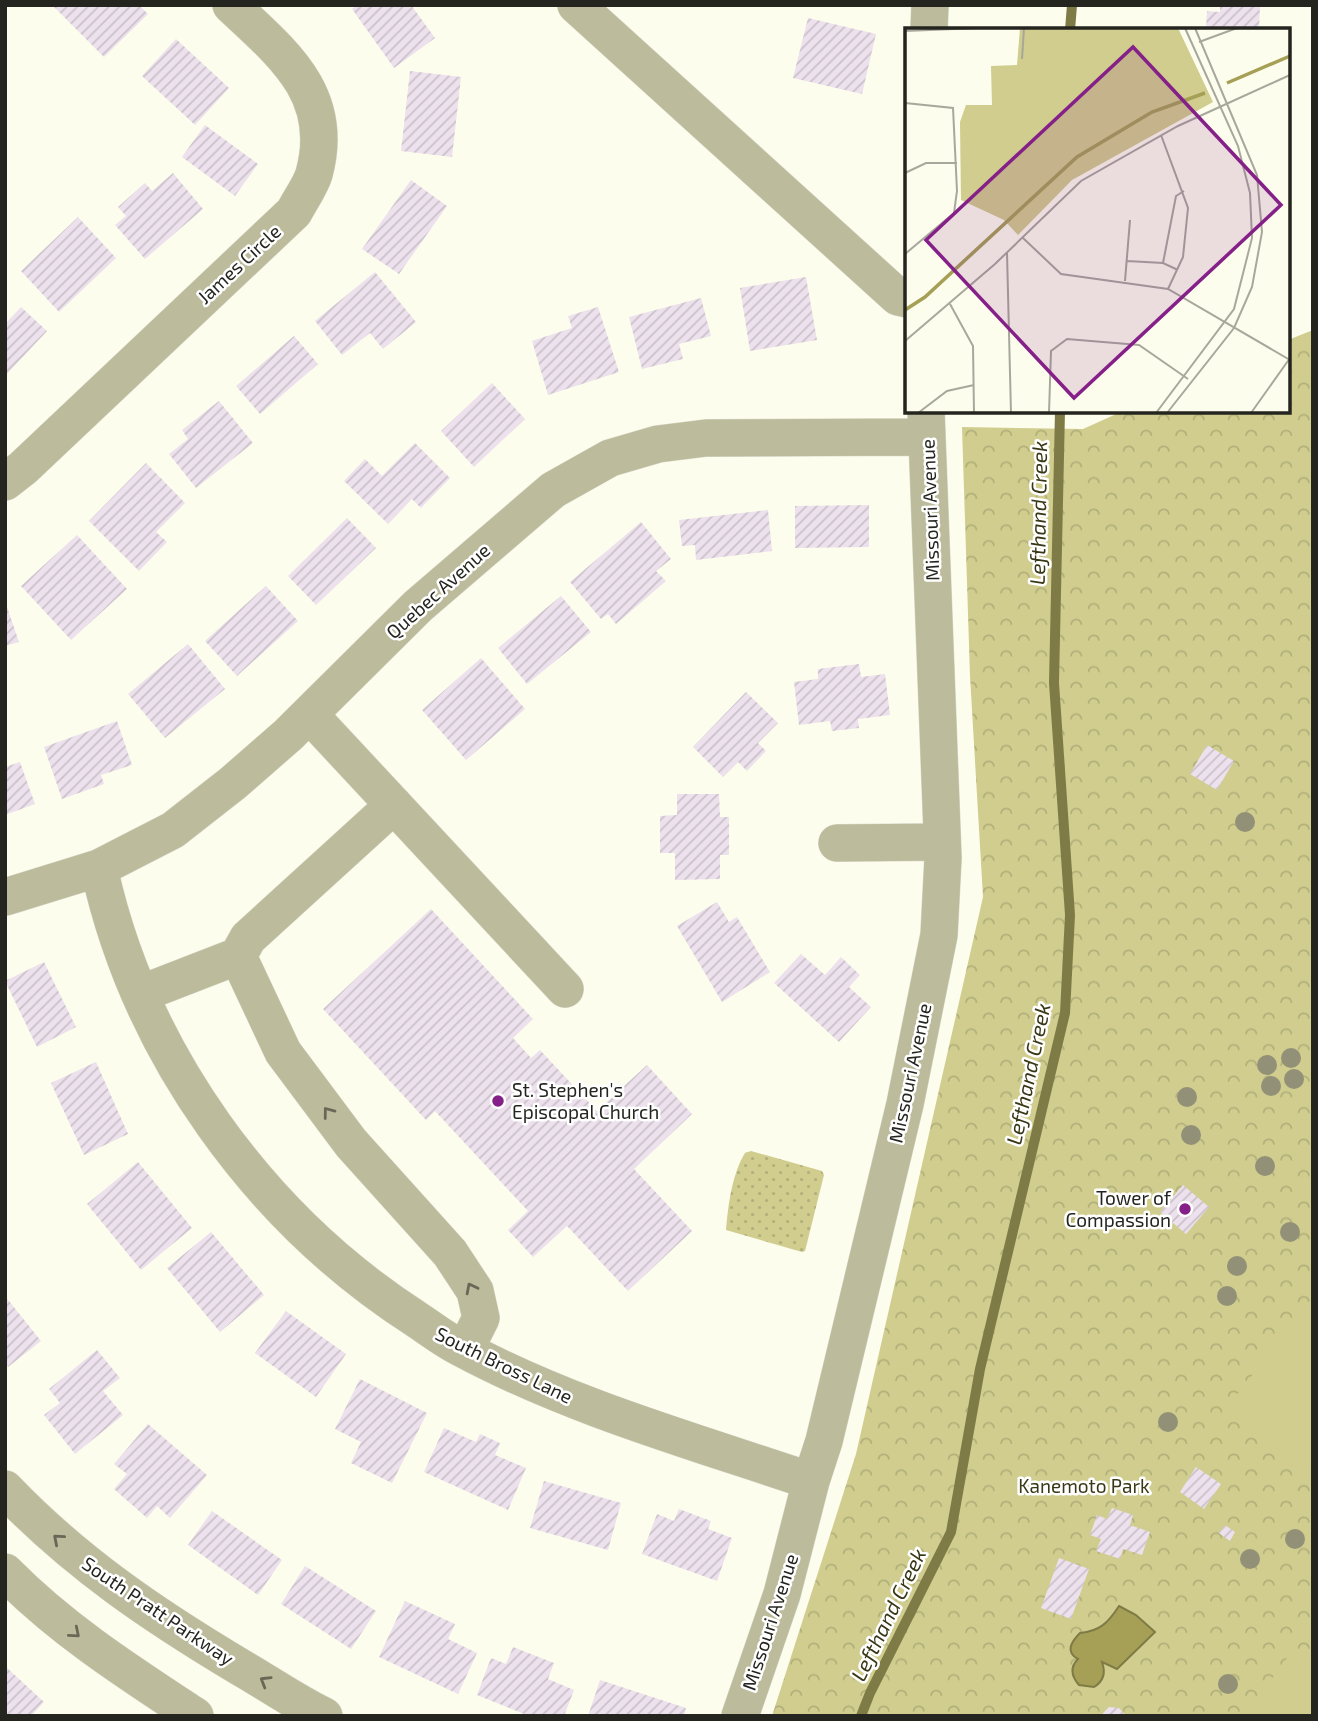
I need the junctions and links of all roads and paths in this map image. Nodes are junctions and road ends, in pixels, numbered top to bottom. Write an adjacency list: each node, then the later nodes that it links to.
1 (231, 5): 7 (street, James Circle)
2 (576, 5): 5 (street)
3 (930, 5): 4 (street)
4 (929, 28)
5 (905, 299)
6 (927, 424): 8 (street, Quebec Avenue); 10 (street, Missouri Avenue)
7 (5, 482)
8 (309, 714): 9 (street); 12 (street, Quebec Avenue)
9 (394, 805): 14 (street); 15 (street)
10 (942, 842): 11 (street); 18 (street, Missouri Avenue)
11 (837, 843)
12 (99, 868): 13 (street, Quebec Avenue); 16 (street, South Bross Lane)
13 (5, 897)
14 (238, 956): 16 (street); 17 (street, one-way to 14)
15 (565, 989)
16 (141, 994): 17 (street, South Bross Lane)
17 (465, 1350): 18 (street, South Bross Lane)
18 (811, 1481): 23 (street, Missouri Avenue)
19 (5, 1489): 22 (street, South Pratt Parkway, one-way to 19)
20 (5, 1572): 21 (street, one-way to 21)
21 (195, 1716)
22 (324, 1716)
23 (740, 1716)

